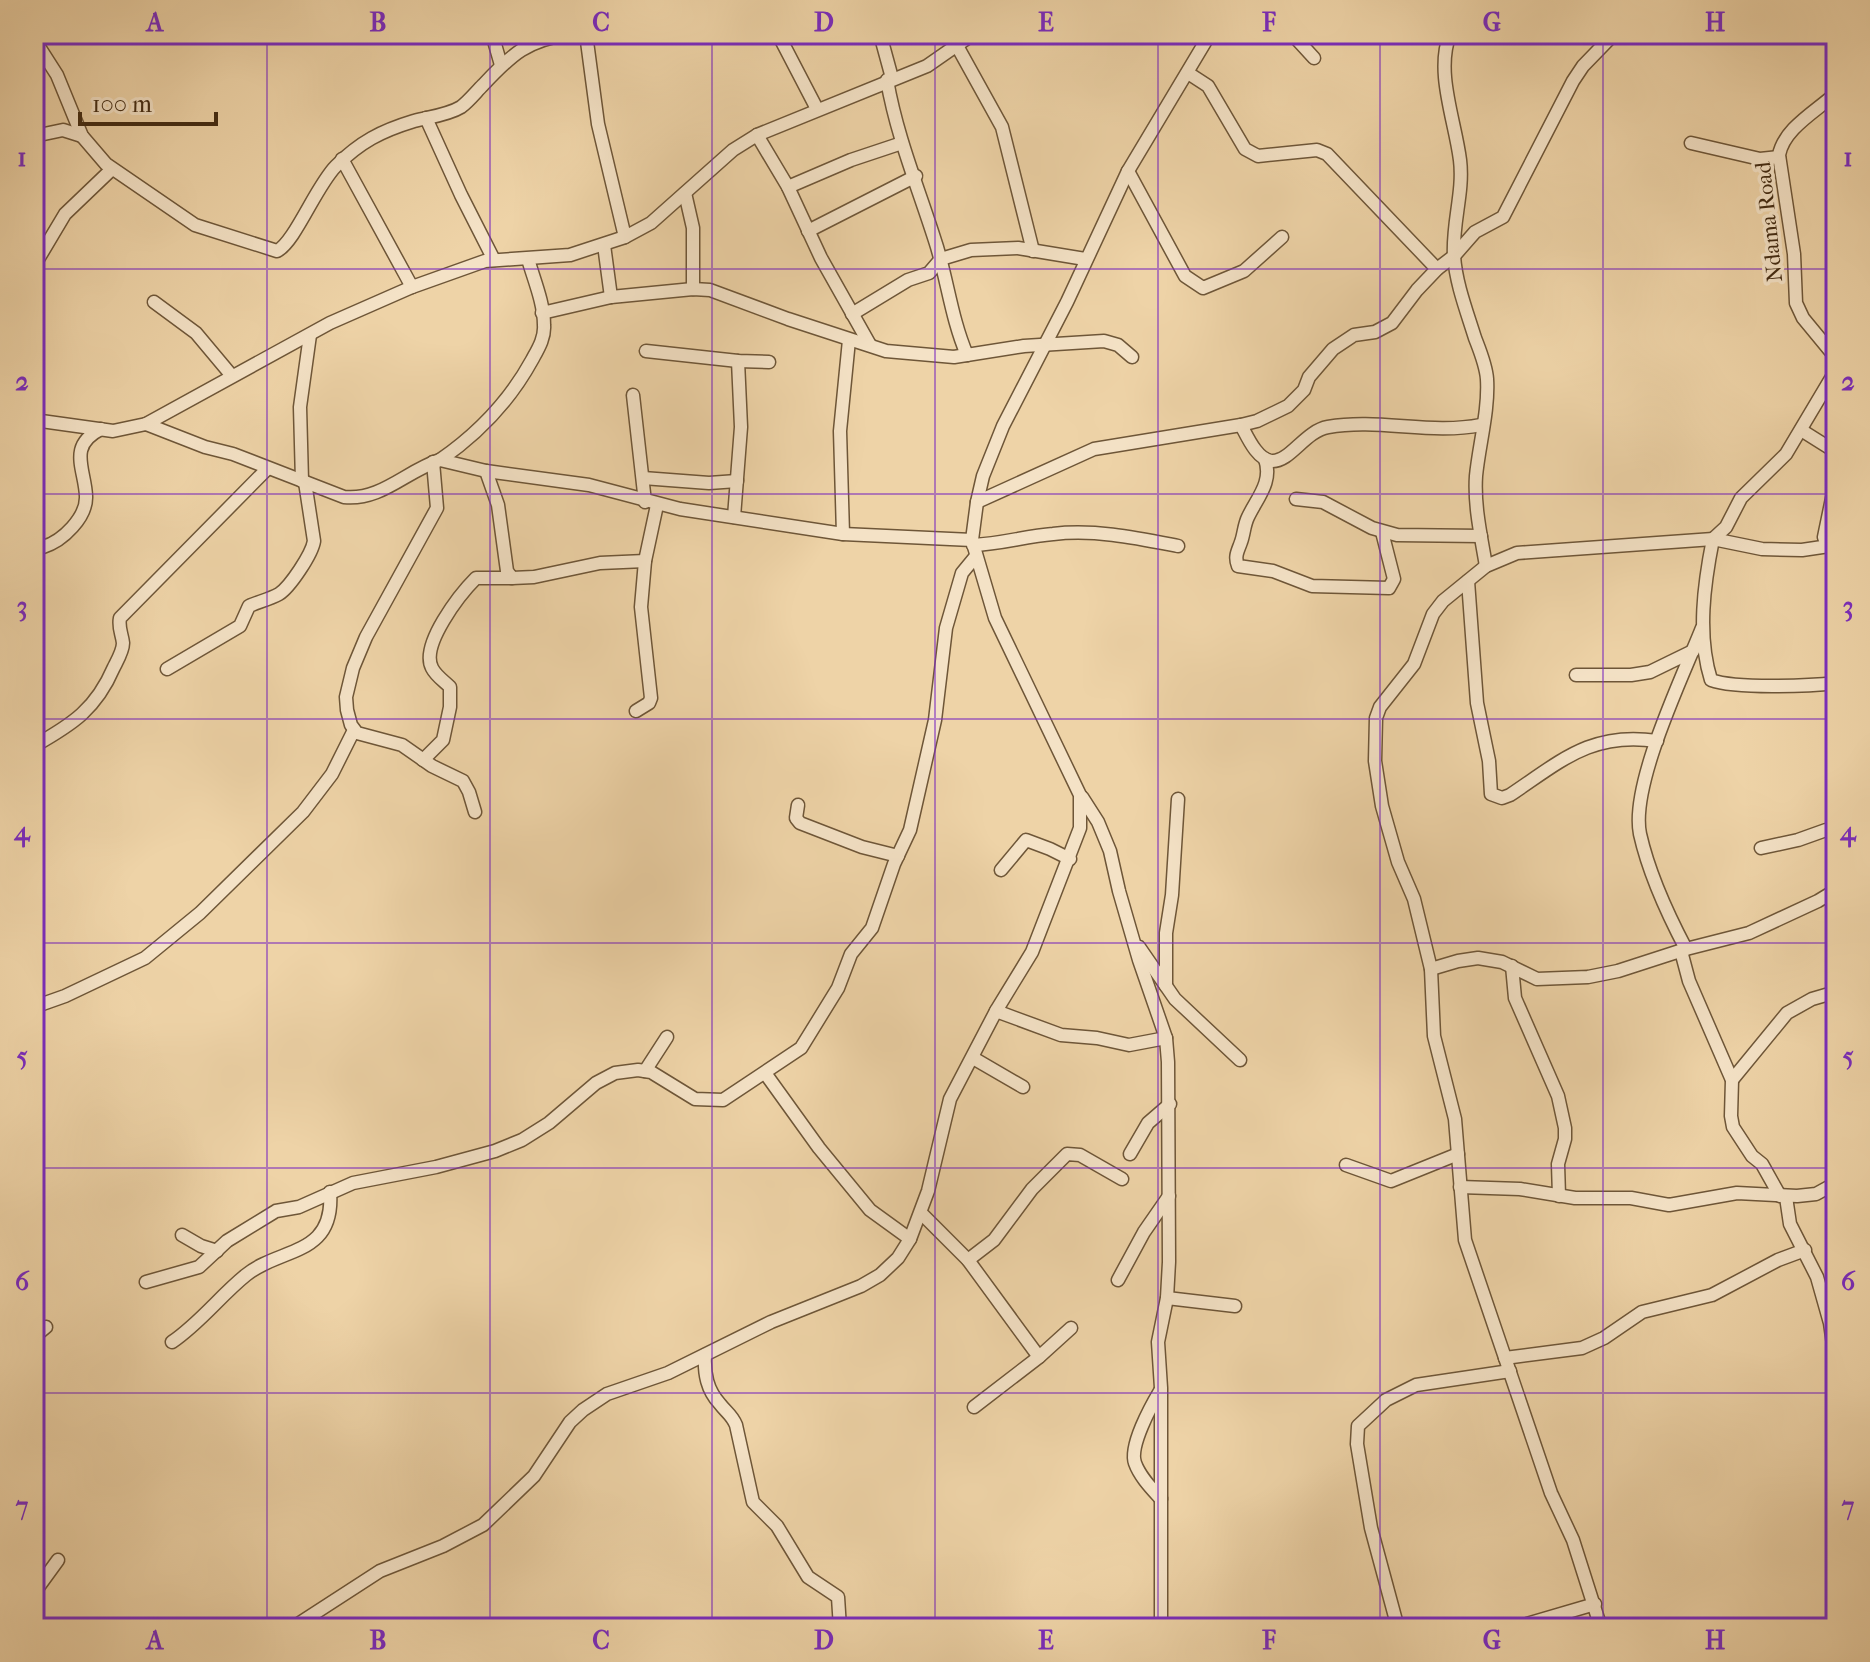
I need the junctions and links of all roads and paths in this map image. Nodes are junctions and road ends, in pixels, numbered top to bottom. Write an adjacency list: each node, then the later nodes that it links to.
1 (492, 34): 16 (street)
2 (570, 34): 16 (street)
3 (586, 34): 35 (street)
4 (778, 34): 20 (street)
5 (880, 34): 18 (street)
6 (973, 34): 13 (street)
7 (1210, 34): 17 (street)
8 (1292, 34): 15 (street)
9 (1450, 34): 39 (street)
10 (1614, 34): 39 (street)
11 (1826, 34): 14 (street)
12 (34, 39): 24 (street)
13 (956, 44): 18 (street); 38 (street)
14 (1836, 44)
15 (1314, 58)
16 (501, 65): 21 (street)
17 (1188, 73): 30 (street); 45 (street)
18 (890, 79): 20 (street); 25 (street)
19 (1836, 93): 27 (street, Ndama Road)
20 (817, 109): 23 (street)
21 (426, 118): 28 (street); 43 (street)
22 (34, 132): 24 (street)
23 (757, 135): 32 (street); 33 (street)
24 (82, 136): 29 (street)
25 (902, 143): 31 (street); 32 (street)
26 (1691, 143): 27 (street)
27 (1779, 157): 59 (street, Ndama Road)
28 (342, 159): 29 (street); 46 (street)
29 (112, 169): 44 (street)
30 (1128, 171): 36 (street); 42 (street)
31 (916, 176): 34 (street); 41 (street)
32 (788, 187): 34 (street)
33 (685, 193): 35 (street); 47 (street)
34 (808, 231): 51 (street)
35 (625, 237): 37 (street)
36 (1282, 237)
37 (604, 245): 40 (street); 48 (street)
38 (1033, 251): 41 (street); 42 (street)
39 (1454, 256): 45 (street); 68 (street)
40 (528, 259): 43 (street); 50 (street)
41 (941, 259): 51 (street); 57 (street)
42 (1085, 259): 55 (street)
43 (494, 260): 46 (street)
44 (34, 266)
45 (1437, 269): 67 (street)
46 (412, 287): 52 (street)
47 (693, 289): 48 (street); 53 (street)
48 (611, 297): 50 (street)
49 (154, 302): 63 (street)
50 (542, 313): 73 (street)
51 (852, 314): 54 (street)
52 (310, 335): 63 (street); 79 (street)
53 (849, 340): 54 (street); 85 (street)
54 (870, 345): 57 (street)
55 (1044, 346): 57 (street); 58 (street); 81 (street)
56 (646, 351): 60 (street)
57 (967, 355)
58 (1132, 357)
59 (1836, 358)
60 (738, 361): 61 (street); 78 (street)
61 (769, 362)
62 (1836, 370): 70 (street)
63 (232, 376): 66 (street)
64 (633, 395): 76 (street)
65 (34, 420): 69 (street)
66 (146, 424): 69 (street); 74 (street)
67 (1241, 425): 72 (street); 81 (street)
68 (1481, 425): 72 (street); 86 (street)
69 (101, 429): 88 (street)
70 (1801, 430): 71 (street); 87 (street)
71 (1836, 452)
72 (1265, 459): 84 (street)
73 (437, 461): 75 (street); 79 (street); 102 (street)
74 (267, 469): 79 (street); 104 (street)
75 (486, 471): 82 (street); 94 (street)
76 (643, 478): 78 (street); 82 (street)
77 (1836, 479): 91 (street)
78 (737, 481): 83 (street)
79 (304, 482): 98 (street)
80 (1296, 499): 84 (street)
81 (977, 502): 90 (street)
82 (651, 503): 83 (street); 92 (street)
83 (734, 517): 85 (street)
84 (1382, 532): 86 (street)
85 (843, 534): 90 (street)
86 (1481, 536): 93 (street)
87 (1713, 539): 91 (street); 93 (street); 96 (street)
88 (34, 542)
89 (1178, 546): 90 (street)
90 (974, 547): 106 (street); 112 (street)
91 (1832, 548)
92 (645, 561): 94 (street); 101 (street)
93 (1486, 566): 95 (street)
94 (512, 578): 105 (street)
95 (1468, 581): 103 (street); 119 (street)
96 (1702, 628): 97 (street); 100 (street)
97 (1693, 651): 99 (street); 103 (street)
98 (167, 669)
99 (1576, 675)
100 (1836, 683)
101 (636, 711)
102 (354, 730): 105 (street); 122 (street)
103 (1657, 741): 117 (street)
104 (34, 746)
105 (423, 760): 109 (street)
106 (1080, 795): 113 (street); 116 (street)
107 (1178, 799): 120 (street)
108 (798, 805): 112 (street)
109 (475, 812)
110 (1836, 835): 111 (street)
111 (1761, 848)
112 (898, 856): 129 (street)
113 (1070, 859): 114 (street); 123 (street)
114 (1001, 870)
115 (1836, 890): 117 (street)
116 (1132, 936): 120 (street); 125 (street)
117 (1684, 950): 118 (street); 130 (street)
118 (1512, 966): 119 (street); 141 (street)
119 (1431, 969): 134 (street)
120 (1166, 986): 127 (street)
121 (1836, 992): 130 (street)
122 (34, 1007)
123 (996, 1011): 125 (street); 126 (street)
124 (667, 1037): 128 (street)
125 (1166, 1038): 132 (street)
126 (973, 1058): 131 (street); 143 (street)
127 (1240, 1060)
128 (645, 1071): 129 (street); 139 (street)
129 (765, 1073): 145 (street)
130 (1732, 1080): 142 (street)
131 (1023, 1087)
132 (1170, 1104): 133 (street); 140 (street)
133 (1130, 1154)
134 (1458, 1154): 135 (street); 138 (street)
135 (1346, 1165)
136 (1122, 1179): 148 (street)
137 (1836, 1183): 142 (street)
138 (1460, 1187): 141 (street); 159 (street)
139 (330, 1192): 147 (street); 156 (street)
140 (1169, 1196): 149 (street); 151 (street)
141 (1559, 1196): 142 (street)
142 (1783, 1197): 146 (street)
143 (922, 1214): 145 (street); 148 (street)
144 (182, 1235): 147 (street)
145 (910, 1239): 157 (street)
146 (1805, 1250): 159 (street); 160 (street)
147 (217, 1251): 150 (street)
148 (968, 1260): 158 (street)
149 (1118, 1280)
150 (146, 1282)
151 (1167, 1298): 152 (street); 162 (street)
152 (1235, 1306)
153 (46, 1327): 155 (street)
154 (1071, 1328): 158 (street)
155 (34, 1337)
156 (172, 1342)
157 (705, 1355): 168 (street); 169 (street)
158 (1039, 1357): 163 (street)
159 (1505, 1358): 161 (street)
160 (1836, 1366)
161 (1510, 1371): 167 (street); 171 (street)
162 (1161, 1388): 164 (street); 164 (street)
163 (974, 1407)
164 (1161, 1499): 170 (street)
165 (58, 1560): 166 (street)
166 (34, 1593)
167 (1595, 1604): 172 (street); 173 (street)
168 (293, 1628)
169 (840, 1628)
170 (1161, 1628)
171 (1398, 1628)
172 (1513, 1628)
173 (1601, 1628)

